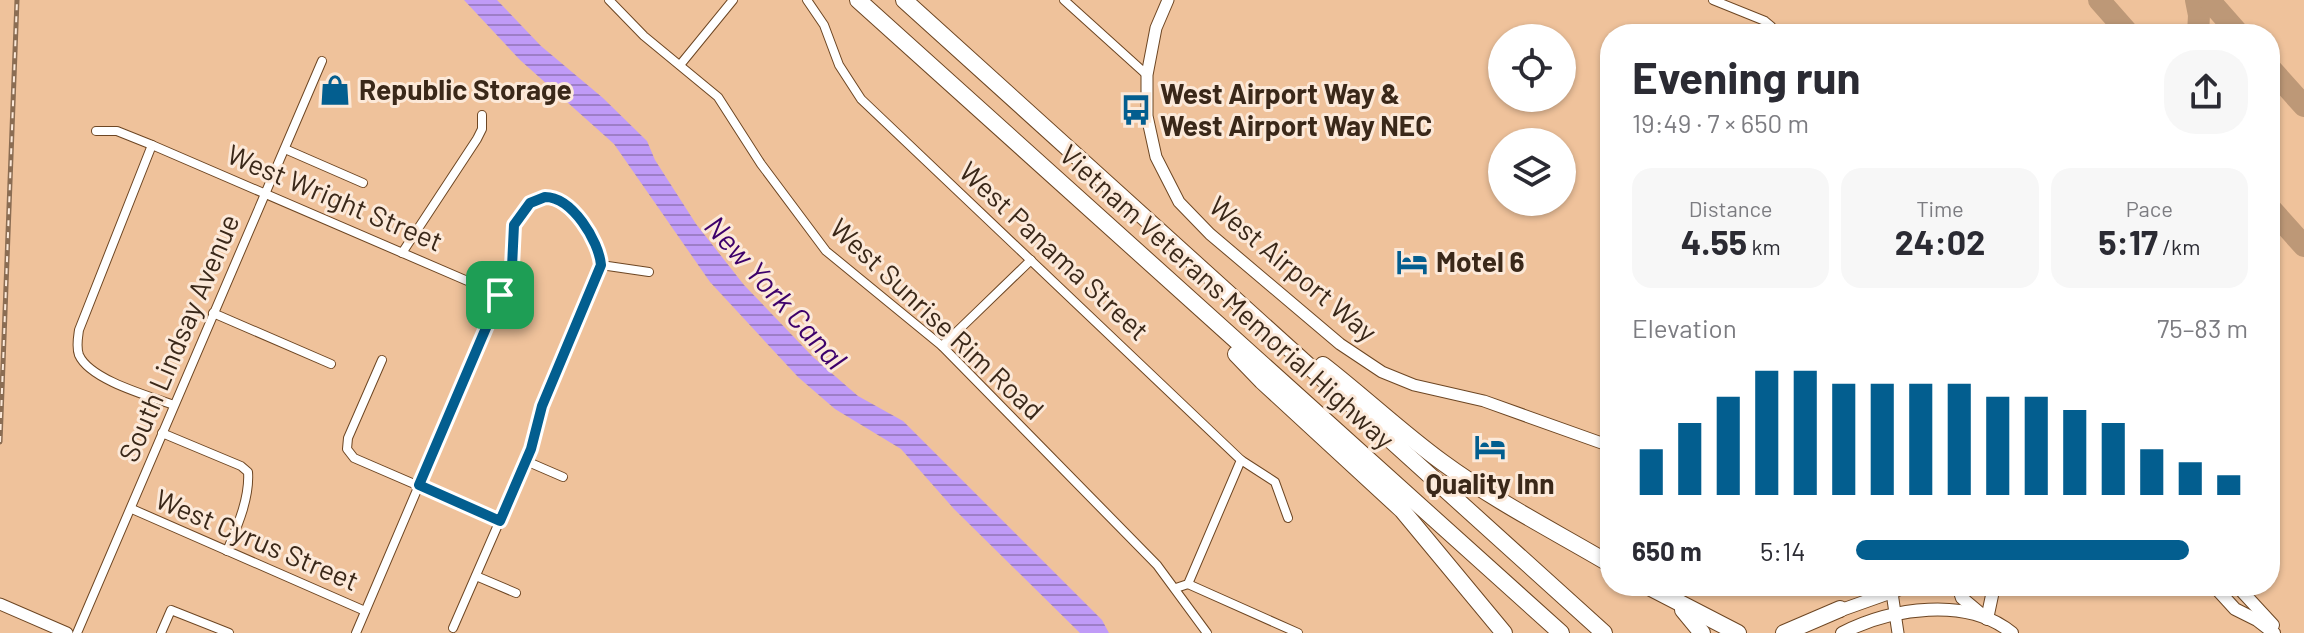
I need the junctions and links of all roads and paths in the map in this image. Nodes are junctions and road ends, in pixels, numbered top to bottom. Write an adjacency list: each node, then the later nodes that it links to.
1 (609, 0): 11 (street, West Sunrise Rim Road)
2 (733, 0): 11 (street)
3 (807, 0): 20 (street, West Panama Street)
4 (858, 0): 22 (highway, Vietnam Veterans Memorial Highway)
5 (904, 0): 25 (highway, Vietnam Veterans Memorial Highway)
6 (1064, 0): 12 (street)
7 (1168, 0): 12 (street, West Airport Way)
8 (1713, 0): 9 (street)
9 (1768, 24)
10 (322, 61): 16 (street, South Lindsay Avenue)
11 (680, 65): 27 (street, West Sunrise Rim Road)
12 (1147, 75): 32 (street, West Airport Way)
13 (482, 115): 19 (street)
14 (96, 131): 15 (street, West Wright Street)
15 (152, 145): 18 (street, West Wright Street); 30 (street)
16 (285, 149): 17 (street); 18 (street, South Lindsay Avenue)
17 (363, 183)
18 (264, 193): 19 (street, West Wright Street); 26 (street, South Lindsay Avenue)
19 (402, 253): 24 (street, West Wright Street)
20 (1031, 260): 27 (street); 33 (street, West Panama Street)
21 (601, 265): 23 (street); 24 (street); 34 (street)
22 (1155, 268): 67 (highway); 68 (highway, Vietnam Veterans Memorial Highway)
23 (649, 272)
24 (500, 295): 36 (street)
25 (1232, 297): 41 (highway); 69 (highway, Vietnam Veterans Memorial Highway)
26 (213, 313): 29 (street); 30 (street, South Lindsay Avenue)
27 (942, 346): 44 (street, West Sunrise Rim Road)
28 (382, 360): 36 (street)
29 (331, 364)
30 (174, 405): 31 (street, South Lindsay Avenue)
31 (162, 433): 37 (street, South Lindsay Avenue); 40 (street)
32 (1600, 442)
33 (1241, 460): 38 (street, West Panama Street); 43 (street)
34 (526, 461): 35 (street); 39 (street)
35 (563, 477)
36 (419, 485): 39 (street); 56 (street)
37 (132, 509): 40 (street, West Cyrus Street); 61 (street, South Lindsay Avenue)
38 (1288, 518)
39 (500, 521): 42 (street)
40 (227, 551): 56 (street, West Cyrus Street)
41 (1600, 558)
42 (476, 576): 45 (street); 59 (street)
43 (1188, 584): 44 (street); 66 (street)
44 (1176, 588): 65 (street, West Sunrise Rim Road)
45 (516, 593)
46 (1664, 596): 53 (highway)
47 (1875, 596): 55 (main road)
48 (1892, 596): 57 (street)
49 (1961, 596): 58 (main road)
50 (1992, 596): 58 (main road)
51 (2223, 596): 77 (main road)
52 (2247, 596): 78 (main road)
53 (1673, 601): 70 (highway); 71 (highway)
54 (0, 604): 60 (street)
55 (1840, 609): 72 (highway); 73 (main road)
56 (365, 611): 64 (street)
57 (1895, 614): 58 (main road); 74 (main road); 75 (street)
58 (1987, 619): 76 (main road)
59 (453, 628)
60 (67, 633)
61 (77, 633)
62 (161, 633): 63 (street)
63 (229, 633)
64 (356, 633)
65 (1207, 633)
66 (1298, 633)
67 (1504, 633)
68 (1561, 633)
69 (1604, 633)
70 (1702, 633)
71 (1738, 633)
72 (1784, 633)
73 (1803, 633)
74 (1842, 633)
75 (1898, 633)
76 (2012, 633)
77 (2274, 633)
78 (2280, 633)

